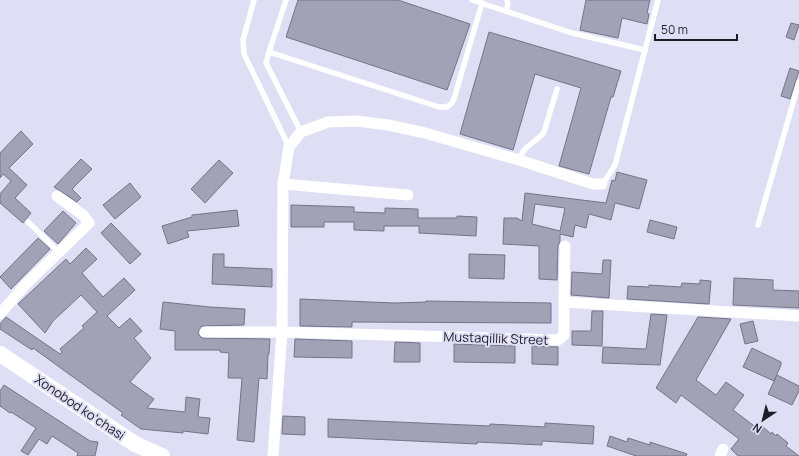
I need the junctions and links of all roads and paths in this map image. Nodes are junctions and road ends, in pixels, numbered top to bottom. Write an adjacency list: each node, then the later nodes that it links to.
1 (254, 0): 13 (lane)
2 (286, 0): 9 (lane)
3 (472, 0): 6 (lane)
4 (507, 0): 7 (lane)
5 (658, 0): 8 (lane)
6 (482, 3): 7 (lane); 9 (lane)
7 (506, 11): 8 (lane)
8 (644, 50): 16 (lane)
9 (269, 52): 12 (lane)
10 (799, 82): 20 (lane)
11 (557, 89): 14 (lane)
12 (301, 132): 13 (street); 14 (street)
13 (289, 147): 15 (street)
14 (519, 160): 16 (street)
15 (283, 184): 17 (street); 27 (street)
16 (602, 184)
17 (408, 195)
18 (57, 196): 22 (street)
19 (28, 222): 22 (lane)
20 (758, 225)
21 (565, 246): 23 (street)
22 (59, 252): 24 (street)
23 (564, 302): 25 (street); 27 (street, Mustaqillik Street)
24 (0, 314)
25 (799, 316)
26 (205, 332): 27 (street, Mustaqillik Street)
27 (282, 332): 30 (street)
28 (0, 354): 29 (main road, Xonobod koʻchasi)
29 (162, 456)
30 (273, 456)

